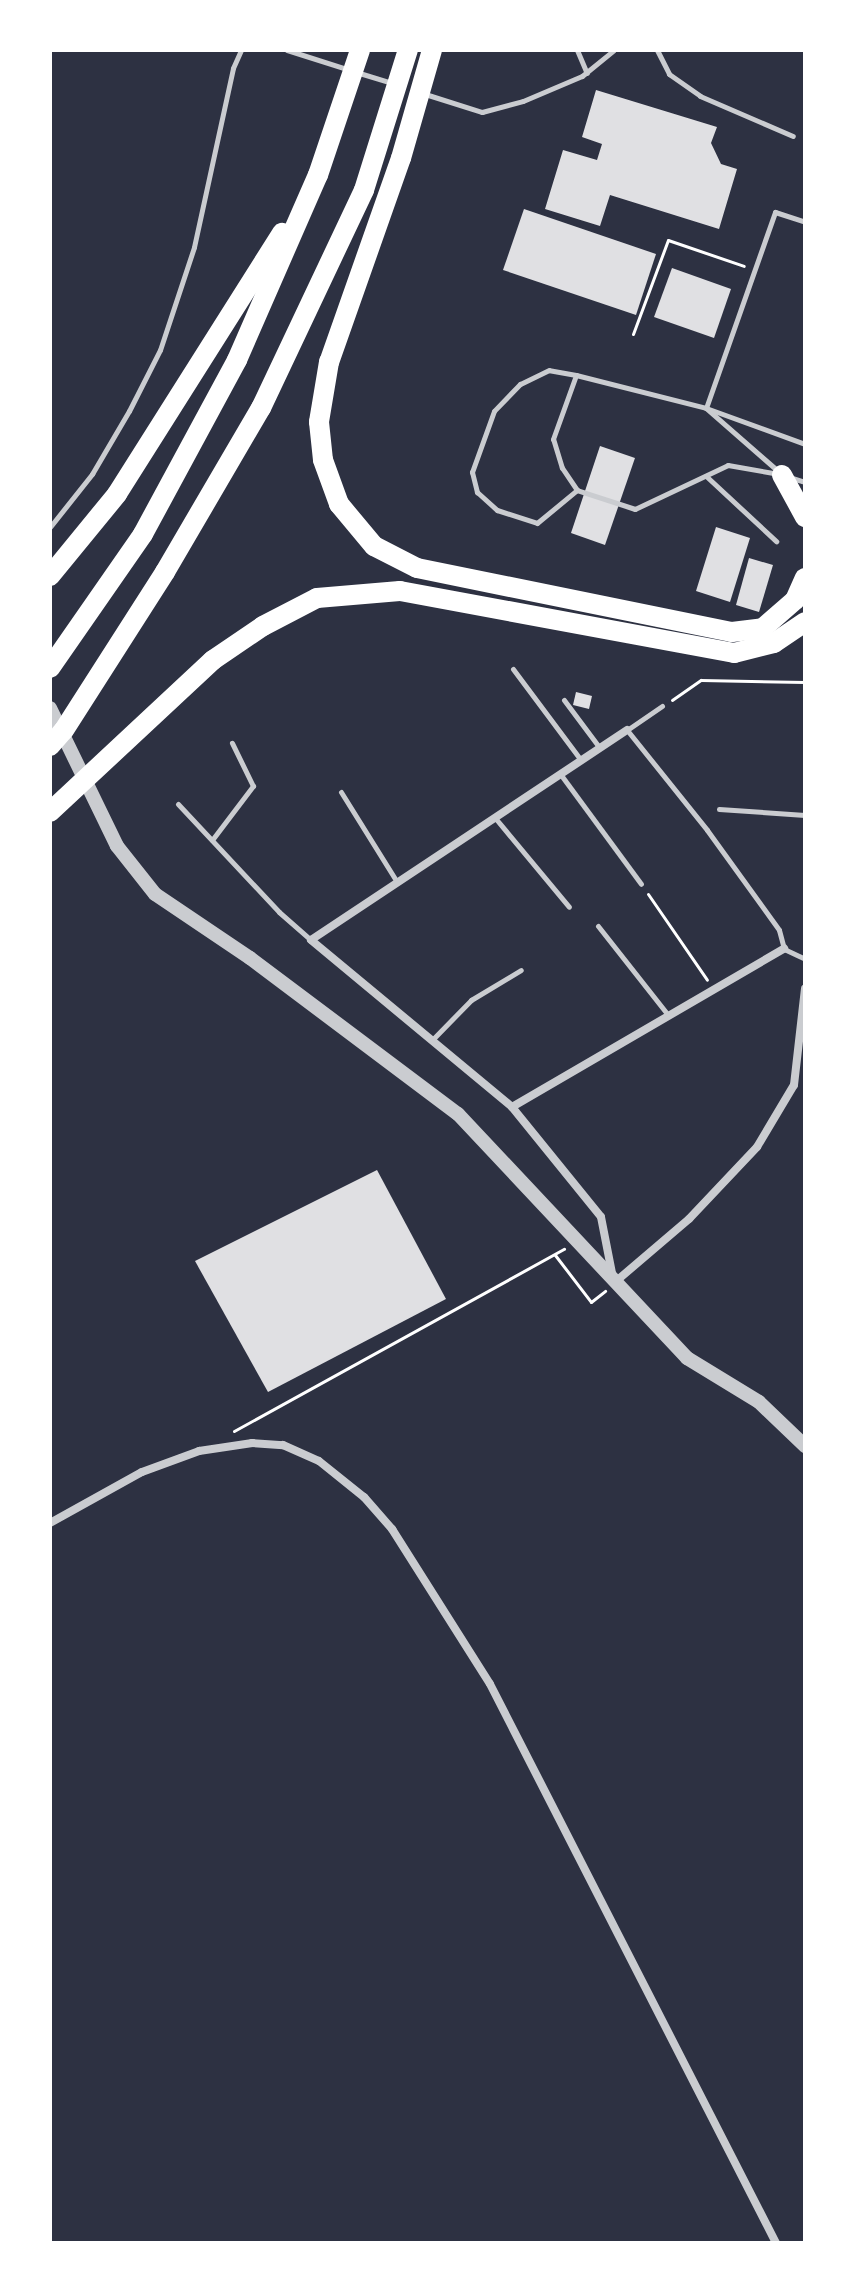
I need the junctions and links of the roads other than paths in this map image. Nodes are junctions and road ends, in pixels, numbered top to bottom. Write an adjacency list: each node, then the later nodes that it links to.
1 (241, 50): 21 (lane)
2 (287, 50): 9 (lane)
3 (360, 50): 11 (highway)
4 (408, 50): 33 (highway)
5 (432, 50): 24 (highway)
6 (577, 50): 9 (lane)
7 (614, 50): 9 (lane)
8 (657, 50): 10 (lane)
9 (587, 73)
10 (793, 136)
11 (318, 175): 23 (highway); 26 (highway)
12 (805, 222): 14 (lane)
13 (576, 375): 14 (lane); 19 (lane); 19 (lane)
14 (706, 408): 15 (lane); 16 (lane)
15 (805, 444)
16 (782, 475): 17 (lane); 18 (lane); 20 (highway)
17 (706, 476): 19 (lane); 22 (lane)
18 (805, 482)
19 (577, 490)
20 (805, 517)
21 (50, 527)
22 (776, 541)
23 (50, 576)
24 (805, 578)
25 (805, 622): 40 (highway)
26 (50, 668)
27 (513, 669): 35 (lane)
28 (564, 700): 34 (lane)
29 (662, 706): 31 (lane)
30 (50, 708): 56 (street)
31 (627, 730): 34 (street); 49 (lane)
32 (232, 743): 43 (lane)
33 (50, 746)
34 (599, 747): 35 (street)
35 (580, 759): 36 (street)
36 (561, 775): 42 (street); 45 (lane)
37 (341, 792): 44 (lane)
38 (178, 804): 43 (lane)
39 (719, 809): 41 (lane)
40 (50, 812)
41 (805, 815)
42 (496, 819): 44 (street); 46 (lane)
43 (212, 840): 48 (lane)
44 (397, 882): 48 (street)
45 (641, 884)
46 (569, 907)
47 (598, 926): 53 (lane)
48 (311, 940): 54 (street)
49 (784, 949): 50 (lane); 53 (street)
50 (805, 959)
51 (521, 970): 54 (lane)
52 (805, 989): 56 (street)
53 (668, 1015): 55 (street)
54 (432, 1040): 55 (street)
55 (512, 1107): 56 (street)
56 (614, 1283): 57 (street)
57 (805, 1446)
58 (50, 1523): 59 (street)
59 (776, 2243)

